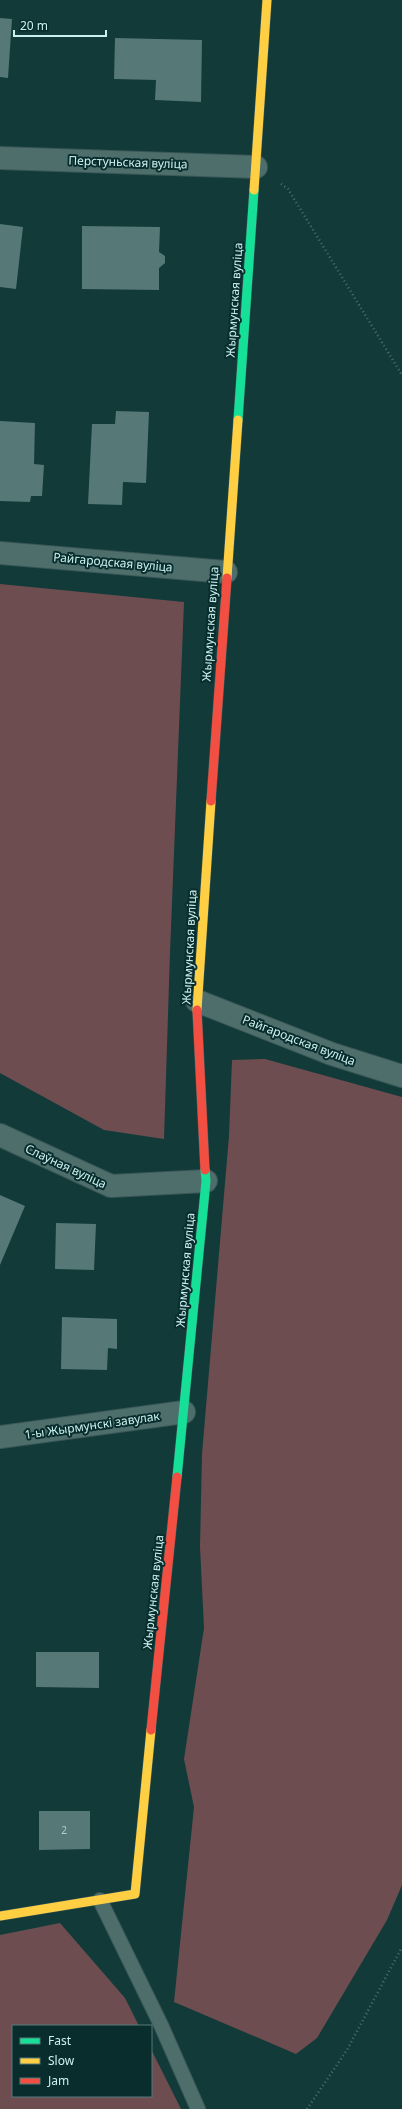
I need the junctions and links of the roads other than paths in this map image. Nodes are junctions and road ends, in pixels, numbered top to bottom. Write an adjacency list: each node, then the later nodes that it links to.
1 (267, 0): 3 (street, Жырмунская вуліца)
2 (0, 158): 3 (street, Перстуньская вуліца)
3 (256, 167): 5 (street, Жырмунская вуліца)
4 (0, 552): 5 (street, Райгародская вуліца)
5 (226, 572): 6 (street, Жырмунская вуліца)
6 (197, 1001): 7 (street, Райгародская вуліца); 9 (street, Жырмунская вуліца)
7 (402, 1076)
8 (0, 1135): 9 (street, Слаўная вуліца)
9 (206, 1182): 10 (street, Жырмунская вуліца)
10 (184, 1412): 11 (street, 1-ы Жырмунскі завулак); 12 (street, Жырмунская вуліца)
11 (0, 1437)
12 (100, 1900): 13 (street); 14 (lane)
13 (0, 1916)
14 (198, 2109)

